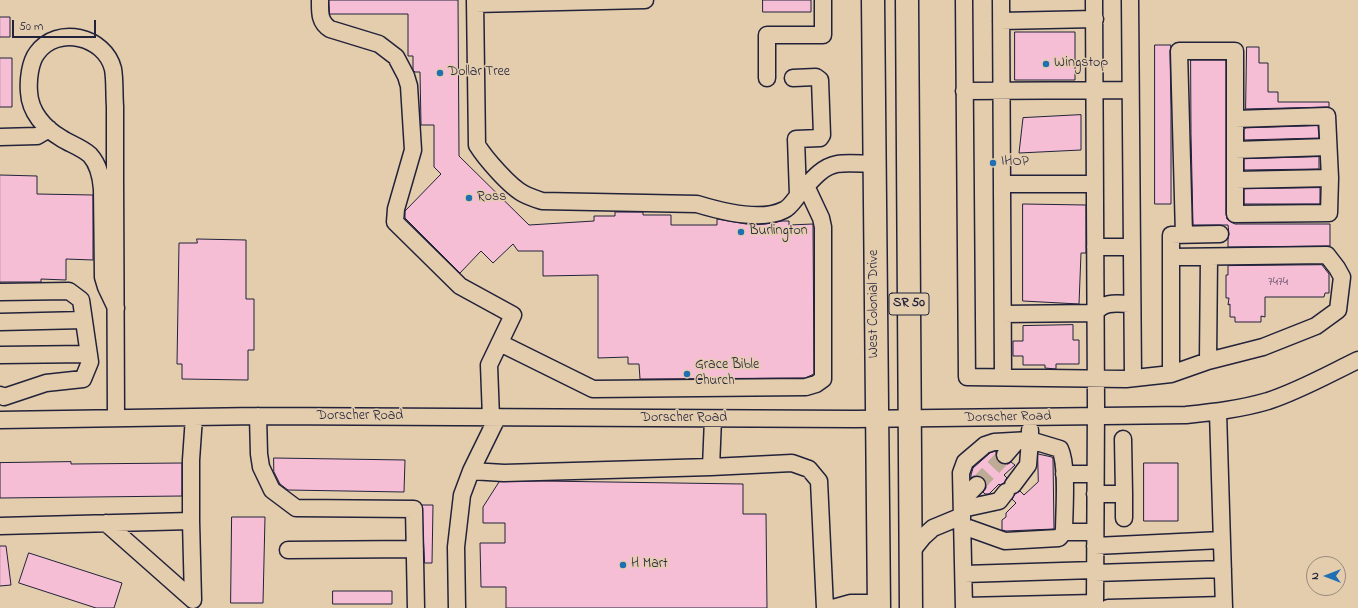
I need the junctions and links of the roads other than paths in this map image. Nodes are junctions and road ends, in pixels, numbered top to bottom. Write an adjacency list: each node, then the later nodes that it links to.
1 (320, 0): 43 (street)
2 (645, 0): 10 (street)
3 (823, 0): 13 (street)
4 (873, 0): 24 (highway, West Colonial Drive / SR 50)
5 (907, 0): 62 (highway, SR 50)
6 (964, 0): 17 (street)
7 (1001, 0): 12 (street)
8 (1094, 0): 11 (street)
9 (1130, 0): 16 (street)
10 (474, 2): 29 (street)
11 (1094, 19): 12 (street); 15 (street)
12 (1001, 21): 18 (street)
13 (767, 78)
14 (793, 78): 29 (street)
15 (1095, 90): 16 (street); 18 (street); 28 (street)
16 (1130, 90): 32 (street)
17 (964, 91): 18 (street); 49 (street)
18 (1001, 91): 27 (street)
19 (1235, 119): 22 (street); 23 (street); 31 (street)
20 (49, 129): 21 (street); 38 (street); 38 (street)
21 (0, 136)
22 (1328, 147): 23 (street); 25 (street)
23 (1235, 150): 26 (street)
24 (874, 164): 29 (street); 61 (highway, West Colonial Drive / SR 50)
25 (1330, 178): 26 (street); 26 (street)
26 (1235, 180)
27 (1002, 184): 28 (street); 40 (street)
28 (1095, 184): 33 (street)
29 (802, 191): 43 (street)
30 (1220, 234): 31 (street)
31 (1184, 235): 34 (street)
32 (1132, 247): 33 (street); 37 (street)
33 (1095, 248): 39 (street)
34 (1171, 256): 35 (street); 48 (street)
35 (1209, 257): 46 (street); 46 (street)
36 (0, 292): 41 (street)
37 (1132, 304): 39 (street); 51 (street)
38 (116, 308): 58 (street)
39 (1095, 313): 40 (street); 50 (street)
40 (1003, 314): 49 (street)
41 (84, 320): 42 (street); 44 (street)
42 (0, 322)
43 (500, 343): 59 (street)
44 (89, 354): 45 (street); 52 (street)
45 (0, 355)
46 (1215, 359): 48 (street)
47 (1358, 360): 53 (street, Dorscher Road)
48 (1171, 374): 51 (street)
49 (1003, 377): 50 (street)
50 (1096, 377): 51 (street); 55 (street)
51 (1133, 378)
52 (0, 395)
53 (1218, 412): 55 (street, Dorscher Road); 81 (street)
54 (258, 416): 56 (street, Dorscher Road); 59 (street, Dorscher Road); 82 (street)
55 (1096, 416): 57 (street, Dorscher Road); 70 (street)
56 (194, 417): 58 (street, Dorscher Road); 76 (street)
57 (1031, 417): 62 (street, Dorscher Road); 65 (street)
58 (116, 418): 63 (street, Dorscher Road)
59 (494, 418): 60 (street, Dorscher Road); 68 (street)
60 (713, 419): 61 (street, Dorscher Road); 67 (street)
61 (876, 419): 62 (street, Dorscher Road); 88 (highway, West Colonial Drive / SR 50)
62 (910, 419): 84 (highway, SR 50)
63 (0, 420)
64 (1123, 439): 73 (street)
65 (1023, 441): 66 (street); 69 (street); 74 (street); 74 (street)
66 (1005, 455)
67 (711, 467): 68 (street); 94 (street)
68 (471, 471): 93 (street)
69 (1064, 474): 70 (street); 79 (street)
70 (1095, 474): 72 (street)
71 (976, 485): 74 (street)
72 (1095, 494): 73 (street); 80 (street)
73 (1124, 494): 75 (street)
74 (962, 513): 79 (street); 84 (street); 87 (street)
75 (1124, 518)
76 (192, 521): 77 (street); 77 (street)
77 (106, 523): 78 (street)
78 (0, 526)
79 (1064, 532): 80 (street)
80 (1095, 539): 81 (street); 86 (street)
81 (1222, 540): 85 (street)
82 (414, 549): 83 (street); 92 (street)
83 (288, 550)
84 (911, 552): 96 (highway, SR 50)
85 (1223, 569): 86 (street); 90 (street)
86 (1095, 572): 87 (street); 89 (street)
87 (964, 574): 91 (street)
88 (879, 605): 95 (street)
89 (1099, 606): 90 (street); 91 (street)
90 (1224, 606)
91 (964, 607)
92 (416, 608)
93 (457, 608)
94 (825, 608)
95 (833, 608)
96 (911, 608)

